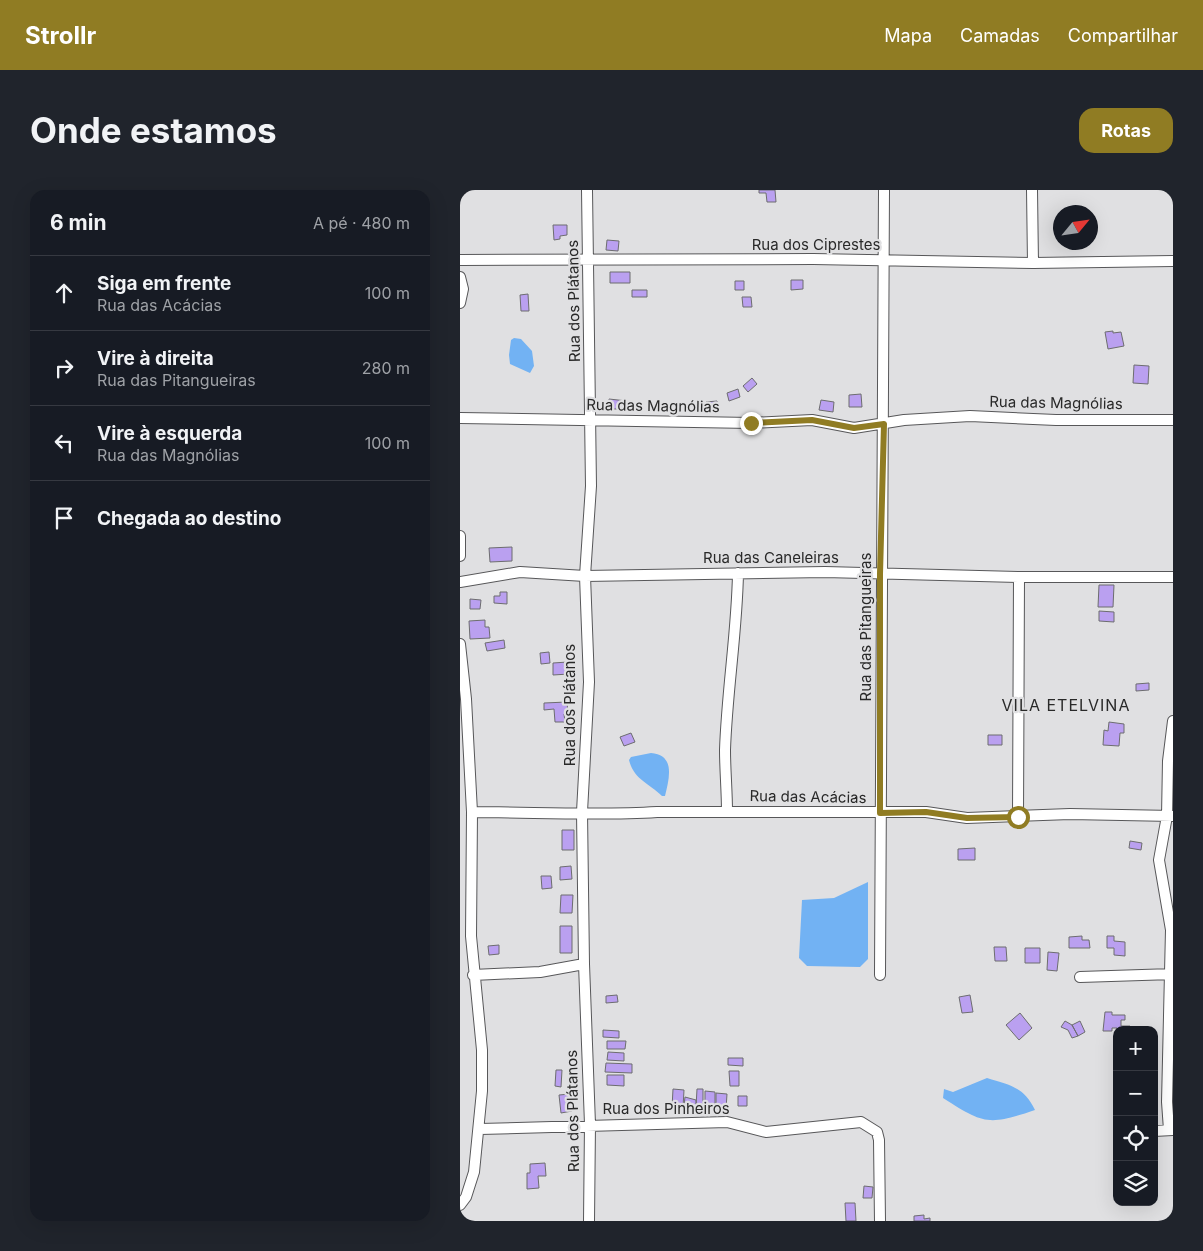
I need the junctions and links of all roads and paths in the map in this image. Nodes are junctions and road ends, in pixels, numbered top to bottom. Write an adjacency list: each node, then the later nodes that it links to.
1 (588, 190): 4 (street, Rua dos Plátanos)
2 (884, 190): 5 (street, Rua das Pitangueiras)
3 (1032, 190): 8 (street)
4 (587, 258): 5 (street, Rua dos Ciprestes); 6 (street, Rua dos Ciprestes); 12 (street, Rua dos Plátanos)
5 (883, 259): 8 (street, Rua dos Ciprestes); 14 (street, Rua das Pitangueiras)
6 (460, 260)
7 (1173, 261): 8 (street, Rua dos Ciprestes)
8 (1032, 263)
9 (460, 277): 10 (street)
10 (460, 303)
11 (460, 418): 12 (street, Rua das Magnólias)
12 (591, 420): 14 (street, Rua das Magnólias); 19 (street, Rua dos Plátanos)
13 (1173, 420): 14 (street, Rua das Magnólias)
14 (884, 424): 18 (street, Rua das Pitangueiras)
15 (460, 536): 16 (street)
16 (460, 556)
17 (738, 573): 18 (street, Rua das Caneleiras); 19 (street, Rua das Caneleiras); 27 (street)
18 (880, 574): 20 (street, Rua das Caneleiras); 28 (street, Rua das Pitangueiras)
19 (585, 576): 22 (street, Rua das Caneleiras); 26 (street, Rua dos Plátanos)
20 (1020, 577): 21 (street, Rua das Caneleiras); 30 (street)
21 (1173, 577)
22 (460, 582)
23 (460, 644): 25 (street)
24 (1173, 721): 29 (street)
25 (472, 812): 26 (street, Rua das Acácias); 33 (street)
26 (582, 812): 27 (street, Rua das Acácias); 31 (street, Rua dos Plátanos)
27 (727, 812): 28 (street, Rua das Acácias)
28 (880, 813): 30 (street, Rua das Acácias); 34 (street, Rua das Pitangueiras)
29 (1170, 816): 30 (street, Rua das Acácias); 32 (street)
30 (1018, 817)
31 (584, 964): 33 (street); 36 (street, Rua dos Plátanos)
32 (1172, 974): 35 (street); 39 (street)
33 (473, 975): 37 (street)
34 (880, 975)
35 (1080, 977)
36 (590, 1124): 37 (street, Rua dos Pinheiros); 41 (street, Rua dos Plátanos); 42 (street, Rua dos Pinheiros)
37 (480, 1129): 40 (street)
38 (1158, 1130): 39 (street)
39 (1171, 1130)
40 (460, 1205)
41 (590, 1221)
42 (880, 1221)

